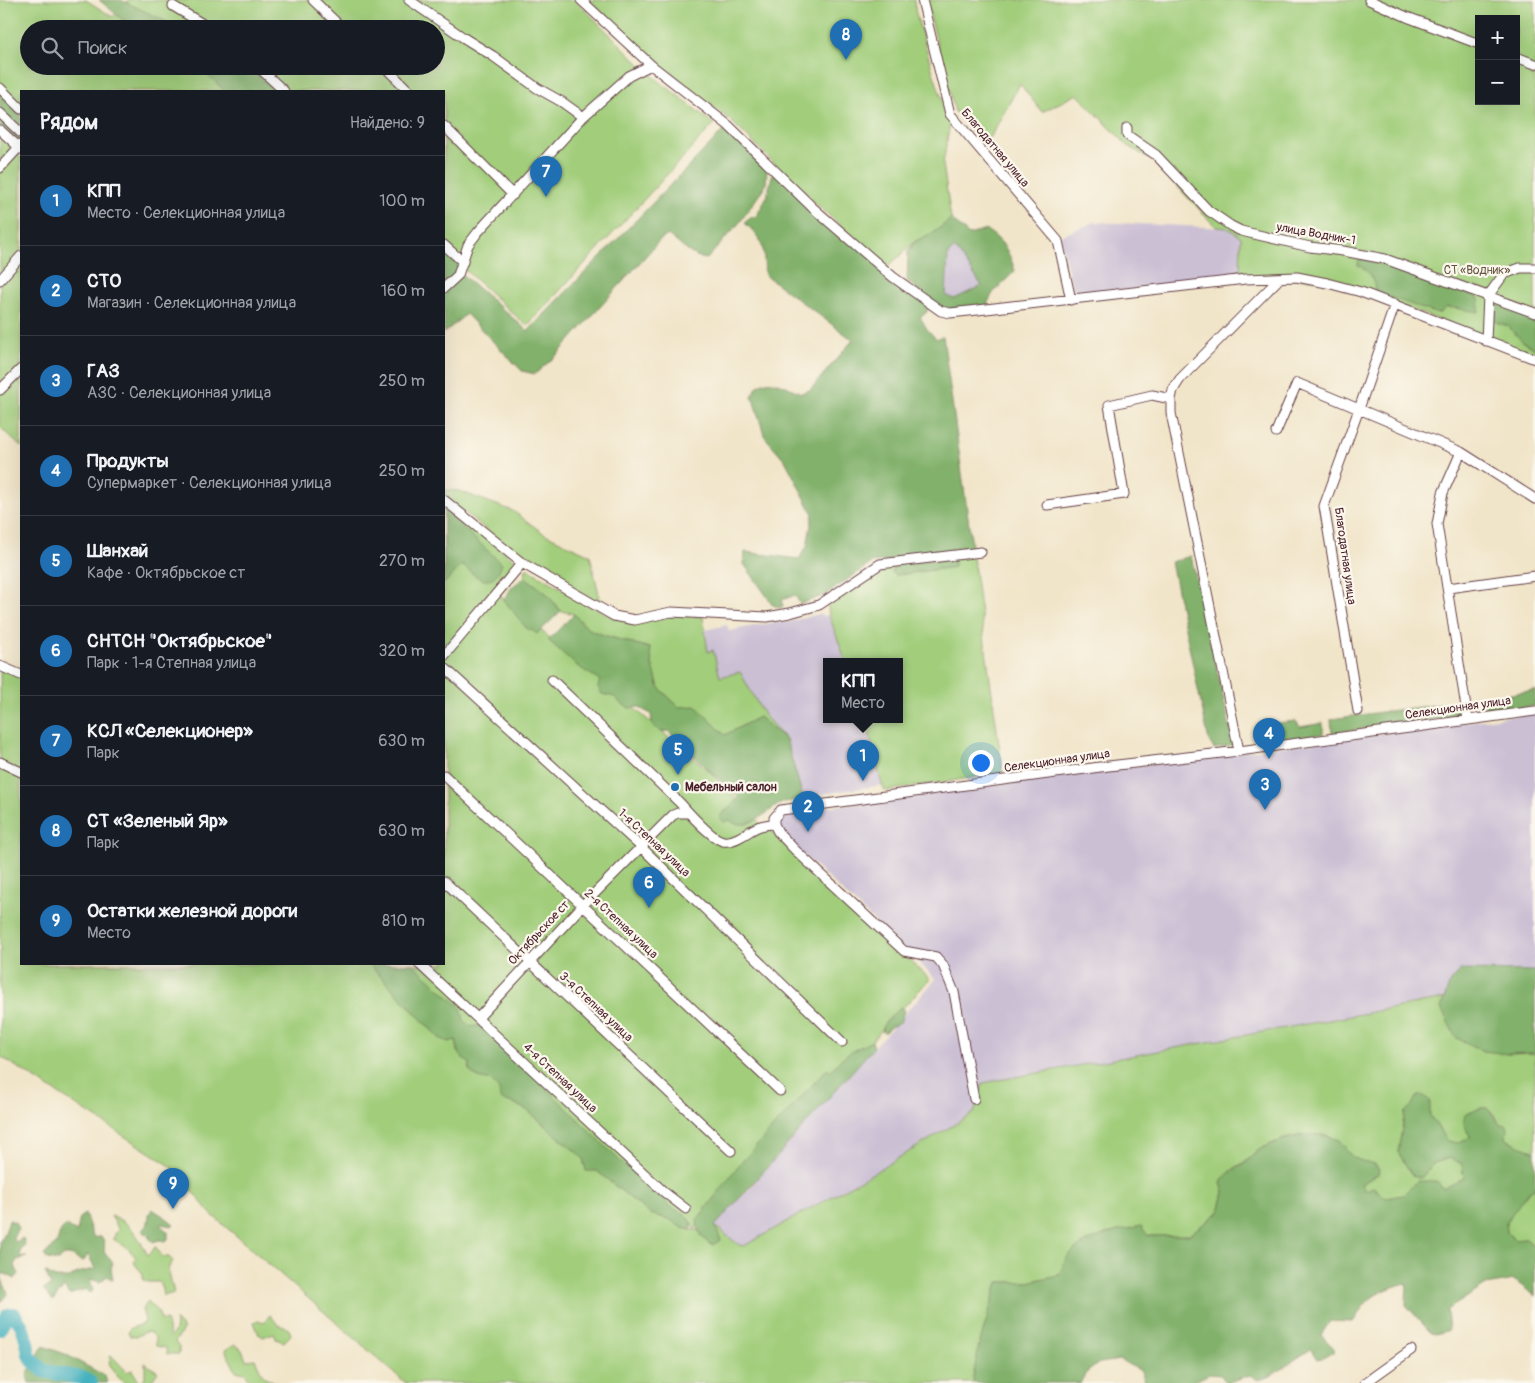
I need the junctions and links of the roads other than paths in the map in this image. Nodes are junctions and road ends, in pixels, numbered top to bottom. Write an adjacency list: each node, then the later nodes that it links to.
1 (313, 0): 8 (street)
2 (409, 0): 9 (street)
3 (581, 0): 14 (street)
4 (922, 0): 41 (street, Благодатная улица)
5 (1369, 0): 11 (street)
6 (173, 6): 7 (street)
7 (196, 20)
8 (334, 20)
9 (438, 20)
10 (445, 25): 22 (street)
11 (1475, 42)
12 (1520, 58): 13 (street)
13 (1535, 64)
14 (651, 65): 22 (street); 41 (street)
15 (267, 75): 18 (street)
16 (393, 75): 19 (street)
17 (0, 88): 20 (street)
18 (283, 90)
19 (408, 90)
20 (20, 107)
21 (0, 113): 26 (street)
22 (583, 118): 30 (street)
23 (445, 127): 30 (street)
24 (1127, 128): 40 (street, улица Водник-1)
25 (0, 130): 27 (street)
26 (20, 132)
27 (20, 146)
28 (20, 148): 29 (street)
29 (0, 168)
30 (513, 195): 33 (street)
31 (445, 246): 33 (street)
32 (20, 257): 37 (street)
33 (463, 262): 38 (street)
34 (1535, 268): 40 (street)
35 (1280, 278): 36 (street); 39 (street); 42 (street)
36 (1257, 279): 39 (street); 41 (street)
37 (0, 280)
38 (445, 287)
39 (1265, 293): 48 (street)
40 (1488, 296): 43 (street, улица Водник-1); 44 (street)
41 (1071, 300)
42 (1395, 304): 44 (street); 49 (street, Благодатная улица)
43 (1535, 313)
44 (1486, 341): 45 (street)
45 (1535, 359)
46 (20, 370): 47 (street)
47 (0, 390)
48 (1170, 399): 54 (street); 67 (street)
49 (1360, 410): 50 (street); 51 (street); 65 (street, Благодатная улица)
50 (1276, 432)
51 (1461, 452): 52 (street); 58 (street)
52 (1535, 499)
53 (445, 501): 56 (street)
54 (1047, 504)
55 (981, 552): 56 (street)
56 (522, 563): 59 (street)
57 (1535, 576): 58 (street)
58 (1448, 588): 66 (street)
59 (445, 655)
60 (0, 666): 62 (street)
61 (445, 668): 73 (street, 1-я Степная улица)
62 (20, 675)
63 (552, 680): 71 (street)
64 (1535, 711): 66 (street, Селекционная улица)
65 (1358, 712)
66 (1468, 720): 67 (street, Селекционная улица)
67 (1239, 751): 72 (street, Селекционная улица)
68 (0, 762): 69 (street)
69 (20, 772)
70 (445, 776): 75 (street, 2-я Степная улица)
71 (688, 813): 72 (street); 73 (street, Октябрьское ст)
72 (774, 824): 81 (street)
73 (641, 847): 75 (street, Октябрьское ст); 79 (street, 1-я Степная улица)
74 (445, 882): 76 (street, 3-я Степная улица)
75 (583, 905): 76 (street, Октябрьское ст); 80 (street, 2-я Степная улица)
76 (530, 962): 78 (street, Октябрьское ст); 82 (street, 3-я Степная улица)
77 (420, 965): 78 (street, 4-я Степная улица)
78 (478, 1018): 83 (street, 4-я Степная улица)
79 (842, 1042)
80 (780, 1091)
81 (974, 1099)
82 (731, 1151)
83 (686, 1209)
84 (1410, 1350): 85 (street)
85 (1365, 1383)

